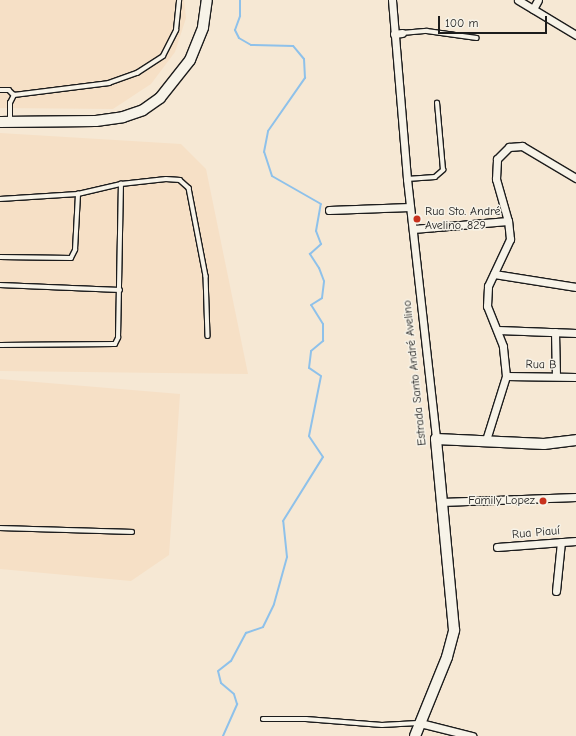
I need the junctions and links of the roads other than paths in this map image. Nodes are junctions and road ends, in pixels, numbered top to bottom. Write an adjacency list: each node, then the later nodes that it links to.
1 (179, 0): 12 (lane)
2 (207, 0): 14 (main road)
3 (392, 0): 8 (street, Estrada Santo André Avelino)
4 (518, 0): 6 (street)
5 (538, 0): 6 (street)
6 (533, 9): 9 (street)
7 (402, 33): 8 (street); 10 (lane)
8 (394, 34): 16 (street, Estrada Santo André Avelino)
9 (576, 35)
10 (476, 38)
11 (0, 90): 12 (lane)
12 (14, 95): 14 (lane)
13 (437, 103): 16 (lane)
14 (5, 122)
15 (576, 178): 22 (street)
16 (407, 179): 20 (street, Estrada Santo André Avelino)
17 (121, 184): 18 (lane); 28 (lane); 32 (lane)
18 (78, 194): 19 (lane); 24 (lane)
19 (0, 199)
20 (410, 208): 21 (street); 23 (street, Estrada Santo André Avelino)
21 (328, 210)
22 (508, 221): 23 (street); 25 (street)
23 (413, 229): 37 (street, Estrada Santo André Avelino)
24 (0, 257)
25 (494, 274): 27 (street); 29 (street)
26 (0, 285): 28 (lane)
27 (576, 287)
28 (120, 290): 33 (lane)
29 (498, 330): 30 (street); 34 (street)
30 (555, 332): 31 (street); 35 (street)
31 (576, 334)
32 (208, 336)
33 (0, 345)
34 (506, 376): 35 (street, Rua B); 38 (street)
35 (556, 376): 36 (street, Rua B)
36 (576, 377)
37 (436, 439): 38 (main road); 41 (main road, Estrada Santo André Avelino)
38 (486, 440): 39 (main road)
39 (576, 440)
40 (576, 497): 41 (street)
41 (441, 502): 49 (main road, Estrada Santo André Avelino)
42 (0, 528): 43 (lane)
43 (132, 532)
44 (576, 541): 45 (street, Rua Piauí)
45 (561, 542): 46 (street, Rua Piauí); 47 (street)
46 (497, 547)
47 (556, 591)
48 (264, 719): 49 (lane)
49 (420, 723): 50 (main road, Estrada Santo André Avelino); 51 (street)
50 (415, 736)
51 (472, 736)

